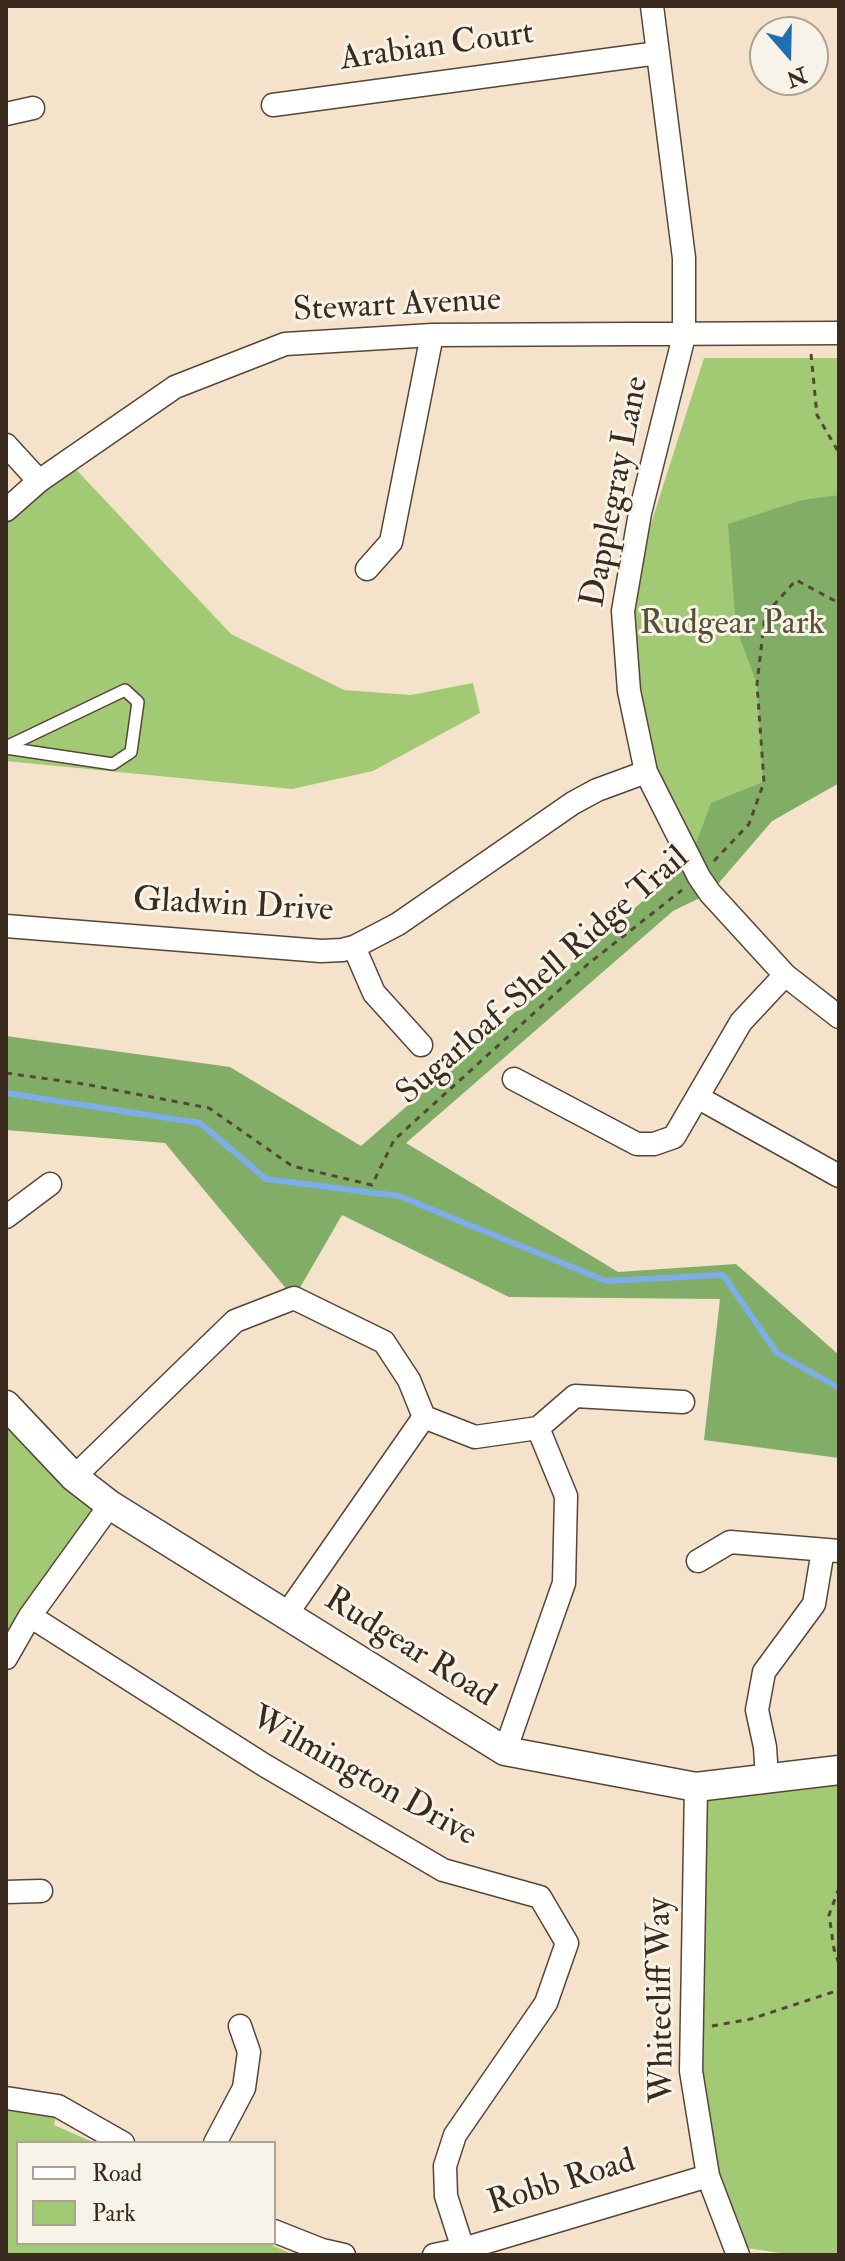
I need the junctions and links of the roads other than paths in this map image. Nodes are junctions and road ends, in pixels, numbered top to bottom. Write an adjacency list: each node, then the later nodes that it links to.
1 (652, 6): 2 (street, Dapplegray Lane)
2 (658, 53): 3 (street, Arabian Court); 8 (street, Dapplegray Lane)
3 (273, 105)
4 (33, 108): 5 (street)
5 (6, 114)
6 (839, 333): 8 (street, Stewart Avenue)
7 (432, 335): 8 (street, Stewart Avenue); 10 (street, Stewart Avenue); 12 (street)
8 (684, 336): 14 (street, Dapplegray Lane)
9 (6, 445): 10 (street)
10 (39, 481): 11 (street, Stewart Avenue)
11 (6, 510)
12 (367, 569)
13 (6, 748): 13 (lane)
14 (646, 772): 16 (street, Gladwin Drive); 17 (street, Dapplegray Lane)
15 (6, 926): 16 (street, Gladwin Drive)
16 (354, 947): 19 (street)
17 (785, 975): 18 (street, Dapplegray Lane); 21 (street)
18 (839, 1017)
19 (421, 1045)
20 (514, 1079): 21 (street)
21 (699, 1098): 22 (street)
22 (839, 1176)
23 (50, 1184): 24 (street)
24 (6, 1217)
25 (683, 1402): 28 (street)
26 (6, 1405): 29 (street, Rudgear Road)
27 (424, 1417): 28 (street); 29 (street); 33 (street)
28 (538, 1428): 36 (street)
29 (74, 1477): 30 (street, Rudgear Road)
30 (110, 1505): 33 (street, Rudgear Road); 34 (street)
31 (831, 1550): 32 (street); 38 (street)
32 (698, 1561)
33 (286, 1615): 36 (street, Rudgear Road)
34 (30, 1616): 35 (street); 48 (street, Wilmington Drive)
35 (6, 1658)
36 (505, 1751): 39 (street, Rudgear Road)
37 (839, 1770): 38 (street, Rudgear Road)
38 (767, 1778): 39 (street, Rudgear Road)
39 (696, 1787): 46 (street, Whitecliff Way)
40 (41, 1891): 41 (street)
41 (6, 1892)
42 (240, 2026): 45 (street)
43 (6, 2098): 44 (street)
44 (119, 2141)
45 (216, 2141)
46 (708, 2176): 48 (street, Robb Road); 51 (street, Whitecliff Way)
47 (276, 2232): 49 (street)
48 (463, 2249): 50 (street, Robb Road)
49 (344, 2255)
50 (434, 2255)
51 (738, 2255)

